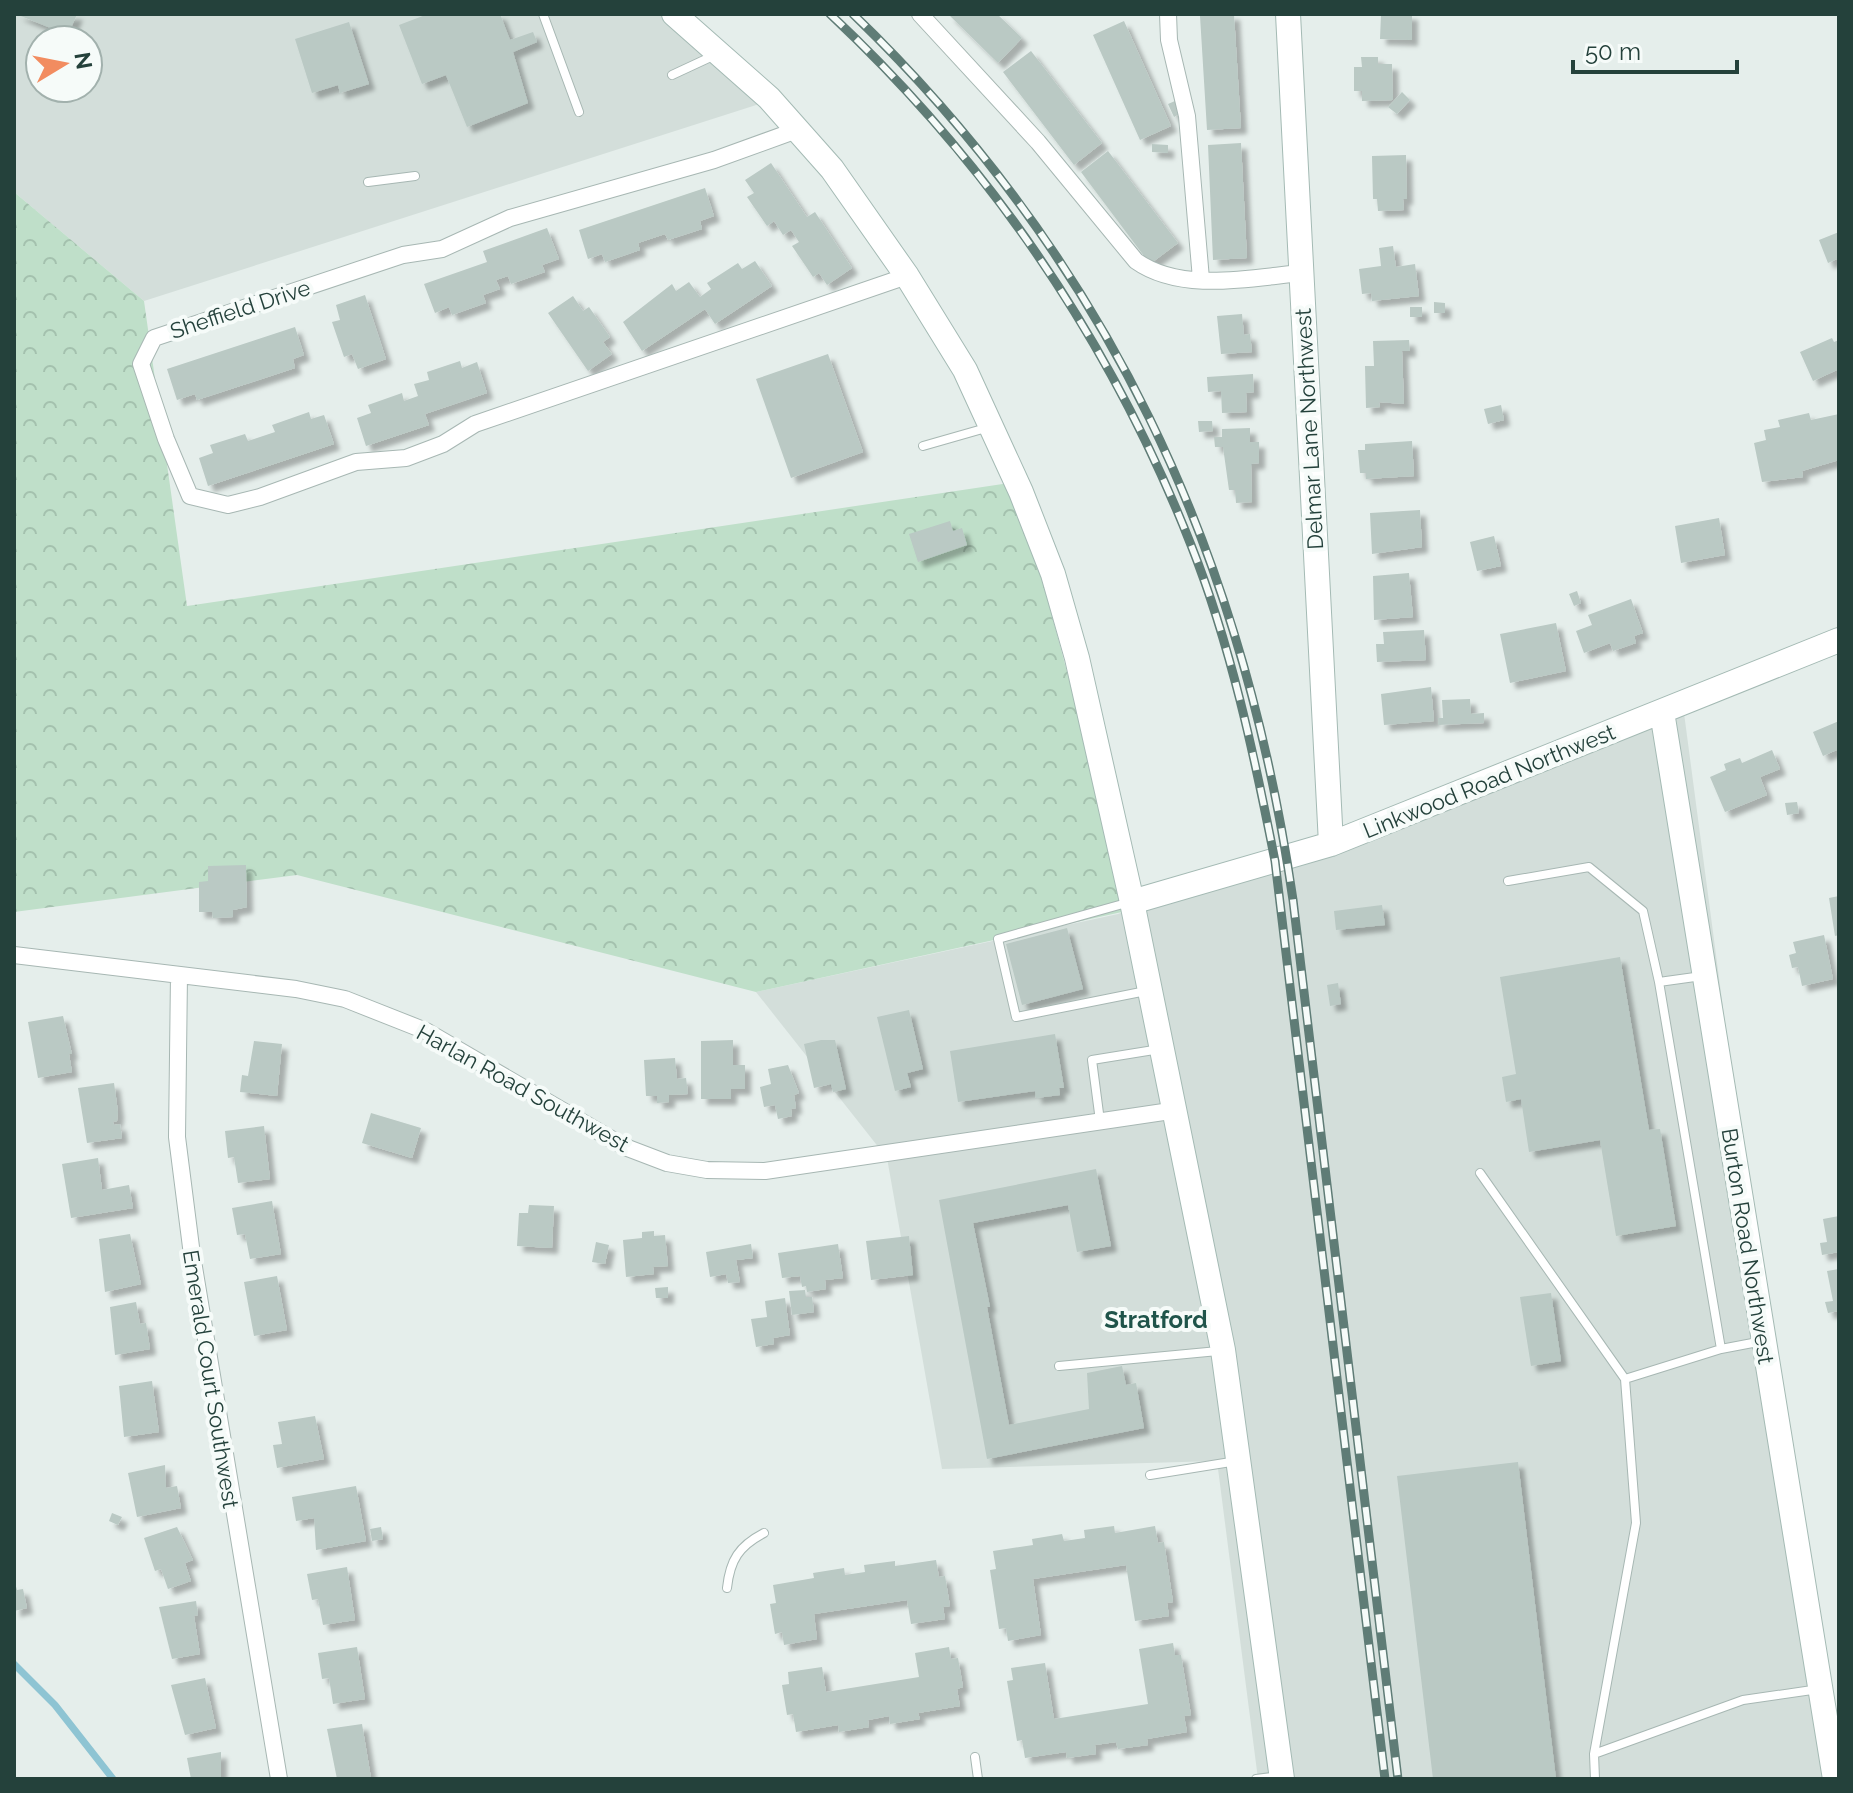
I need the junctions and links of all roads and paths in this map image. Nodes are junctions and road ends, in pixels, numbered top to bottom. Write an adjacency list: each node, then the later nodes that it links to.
1 (543, 14): 8 (lane)
2 (674, 14): 6 (street)
3 (920, 14): 14 (street)
4 (1168, 14): 14 (street)
5 (1288, 14): 12 (street, Delmar Lane Northwest)
6 (719, 53): 7 (lane); 9 (street)
7 (672, 75)
8 (579, 112)
9 (797, 130): 13 (street); 13 (street, Sheffield Drive)
10 (415, 176): 11 (lane)
11 (368, 182)
12 (1301, 273): 14 (street); 19 (street, Delmar Lane Northwest)
13 (907, 276): 15 (street)
14 (1201, 279)
15 (991, 426): 16 (lane); 21 (street)
16 (923, 446)
17 (1839, 640): 18 (street, Linkwood Road Northwest)
18 (1662, 712): 19 (street, Linkwood Road Northwest); 24 (street, Burton Road Northwest)
19 (1331, 844): 21 (street, Linkwood Road Northwest)
20 (1508, 881): 25 (lane)
21 (1132, 902): 26 (street); 26 (lane)
22 (14, 955): 23 (street, Harlan Road Southwest)
23 (179, 975): 29 (street, Harlan Road Southwest); 44 (street, Emerald Court Southwest)
24 (1704, 976): 25 (lane); 31 (street, Burton Road Northwest)
25 (1659, 982): 32 (lane)
26 (1151, 990): 27 (street)
27 (1163, 1048): 28 (street); 29 (lane)
28 (1177, 1110): 29 (street, Harlan Road Southwest); 33 (street)
29 (1100, 1122)
30 (1480, 1173): 35 (lane)
31 (1763, 1341): 32 (lane); 40 (street, Burton Road Northwest)
32 (1721, 1349): 35 (lane)
33 (1223, 1350): 34 (lane); 36 (street)
34 (1059, 1366)
35 (1625, 1379): 41 (lane)
36 (1239, 1461): 37 (lane); 43 (street)
37 (1150, 1475)
38 (764, 1533): 39 (lane)
39 (727, 1588)
40 (1820, 1689): 41 (lane); 48 (street, Burton Road Northwest)
41 (1594, 1754): 47 (lane)
42 (975, 1757): 45 (lane)
43 (1281, 1777): 46 (lane)
44 (279, 1779)
45 (978, 1779)
46 (1256, 1779)
47 (1595, 1779)
48 (1835, 1779)

